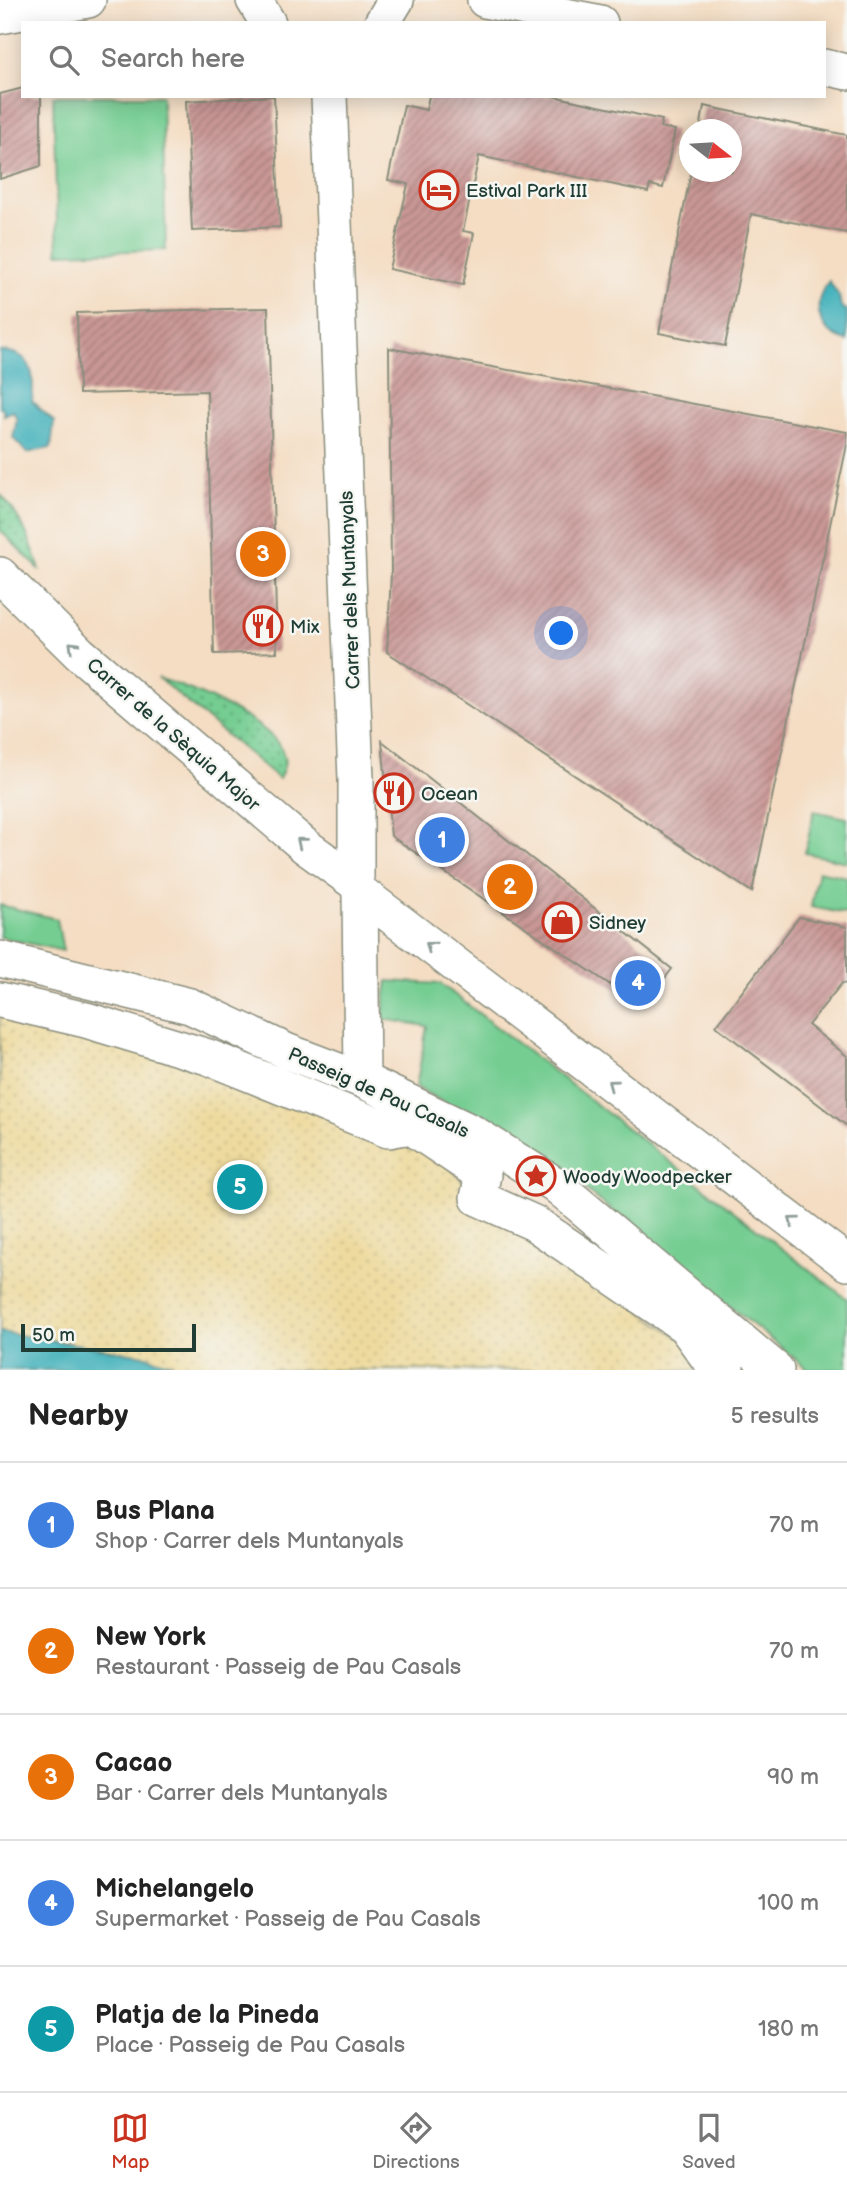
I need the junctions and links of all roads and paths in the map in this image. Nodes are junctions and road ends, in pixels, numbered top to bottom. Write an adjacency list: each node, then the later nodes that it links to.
1 (88, 0): 4 (street)
2 (254, 0): 5 (street)
3 (485, 0): 6 (street)
4 (0, 16)
5 (267, 21)
6 (590, 21)
7 (826, 67): 8 (street)
8 (847, 72)
9 (331, 98): 11 (street, Carrer dels Muntanyals)
10 (0, 575): 11 (street, Carrer de la Sèquia Major, one-way to 10)
11 (358, 888): 14 (street, Carrer dels Muntanyals); 15 (street, one-way to 11)
12 (0, 959): 14 (street, Passeig de Pau Casals)
13 (0, 1000): 16 (street)
14 (362, 1080): 17 (street, Passeig de Pau Casals)
15 (847, 1262)
16 (725, 1370)
17 (776, 1370)

